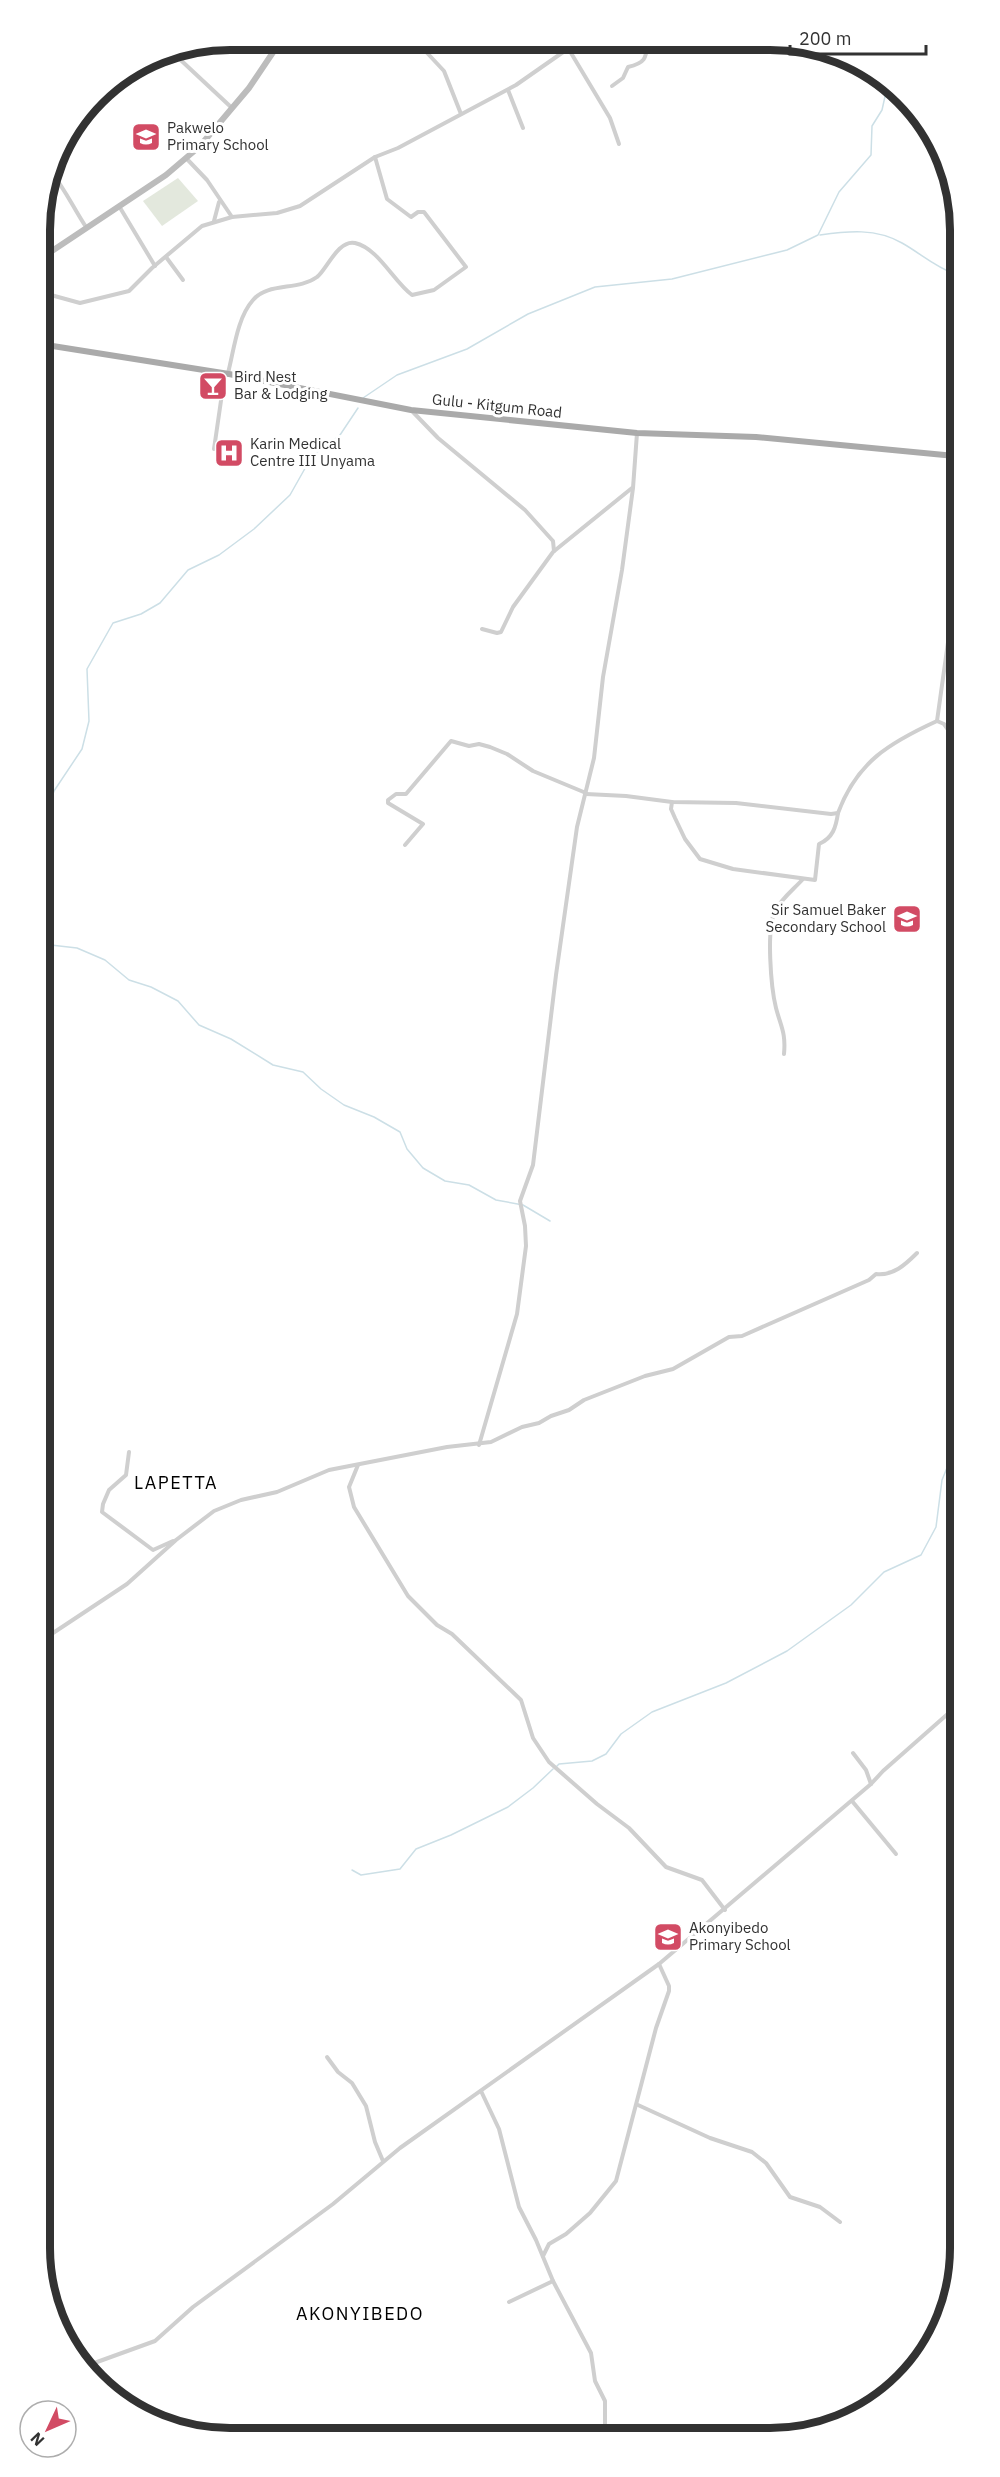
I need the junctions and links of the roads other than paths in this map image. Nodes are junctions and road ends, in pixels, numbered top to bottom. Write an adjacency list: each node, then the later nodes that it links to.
1 (275, 50): 9 (street)
2 (424, 50): 10 (street)
3 (565, 50): 8 (street)
4 (569, 50): 12 (street)
5 (648, 50): 7 (street)
6 (178, 57): 9 (street)
7 (612, 86)
8 (508, 90): 10 (street); 11 (street)
9 (233, 108): 14 (street)
10 (460, 114): 13 (street)
11 (523, 128)
12 (619, 144)
13 (375, 157): 18 (street); 27 (street)
14 (186, 158): 16 (street); 17 (street)
15 (57, 180): 20 (street)
16 (219, 202): 18 (street); 19 (street)
17 (119, 205): 20 (street); 23 (street)
18 (232, 217): 19 (street)
19 (214, 221): 22 (street)
20 (86, 227): 21 (street)
21 (50, 252)
22 (166, 257): 23 (street); 24 (street)
23 (155, 266): 25 (street)
24 (183, 280)
25 (50, 295)
26 (50, 346): 27 (main road, Gulu - Kitgum Road)
27 (226, 374): 28 (main road, Gulu - Kitgum Road); 30 (street)
28 (411, 410): 29 (main road, Gulu - Kitgum Road); 33 (street)
29 (637, 433): 31 (main road, Gulu - Kitgum Road); 32 (street)
30 (214, 449)
31 (950, 456)
32 (633, 488): 33 (street); 38 (street)
33 (554, 552): 35 (street)
34 (950, 628): 36 (street)
35 (482, 629)
36 (937, 721): 37 (street); 40 (street)
37 (950, 732)
38 (586, 794): 39 (street); 41 (street); 45 (street)
39 (672, 802): 40 (street); 42 (street)
40 (838, 813): 42 (street)
41 (405, 845)
42 (803, 879): 43 (street)
43 (784, 1054)
44 (917, 1253): 45 (street)
45 (479, 1445): 47 (street)
46 (129, 1452): 48 (street)
47 (358, 1465): 48 (street); 55 (street)
48 (176, 1540): 49 (street)
49 (49, 1636)
50 (950, 1712): 52 (street)
51 (853, 1753): 52 (street)
52 (871, 1784): 53 (street)
53 (852, 1801): 54 (street); 55 (street)
54 (896, 1854)
55 (725, 1910): 56 (street)
56 (659, 1964): 58 (street); 59 (street)
57 (327, 2057): 60 (street)
58 (481, 2091): 60 (street); 62 (street)
59 (638, 2105): 61 (street); 63 (street)
60 (383, 2161): 67 (street)
61 (840, 2222)
62 (536, 2240): 63 (street); 64 (street)
63 (547, 2246): 64 (street)
64 (543, 2256): 65 (street)
65 (553, 2281): 66 (street); 68 (street)
66 (509, 2302)
67 (93, 2364)
68 (605, 2427)

